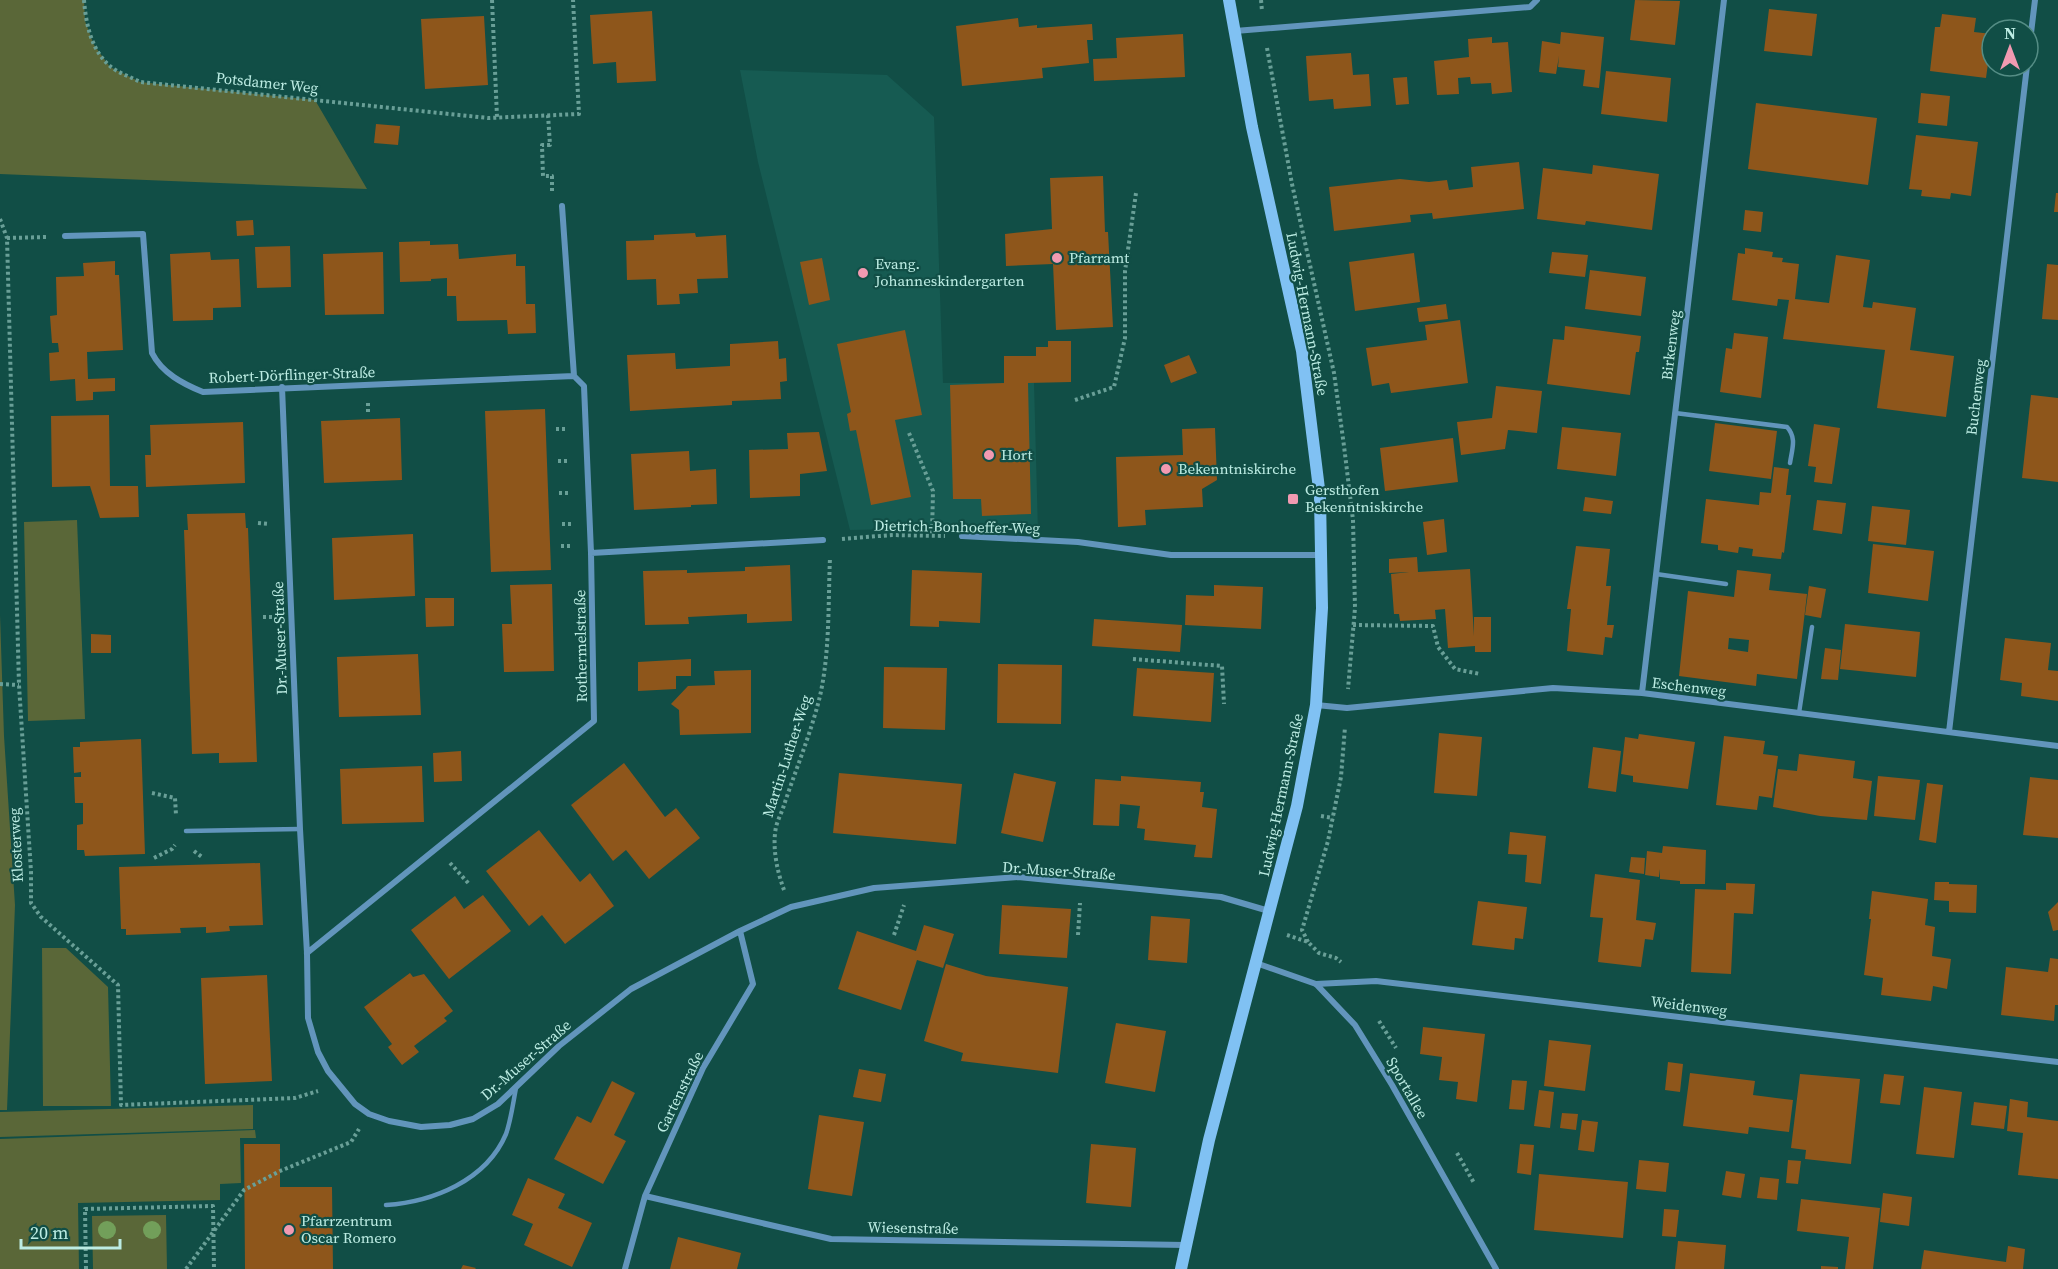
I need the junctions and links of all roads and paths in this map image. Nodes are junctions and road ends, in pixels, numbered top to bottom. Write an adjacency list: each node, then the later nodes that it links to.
1 (84, 0): 12 (path, Potsdamer Weg)
2 (492, 0): 12 (path)
3 (573, 0): 11 (path, Potsdamer Weg)
4 (1229, 0): 9 (street, Ludwig-Hermann-Straße)
5 (1537, 0): 9 (street)
6 (1724, 0): 21 (street, Birkenweg)
7 (2035, 0): 8 (street)
8 (2033, 18)
9 (1235, 31): 28 (street, Ludwig-Hermann-Straße)
10 (2026, 78): 43 (street, Buchenweg)
11 (548, 115): 12 (path, Potsdamer Weg); 14 (path)
12 (497, 117)
13 (1136, 193): 20 (path)
14 (562, 206): 18 (street, Rothermelstraße)
15 (0, 219): 17 (path, Klosterweg)
16 (65, 236): 17 (path); 19 (street, Robert-Dörflinger-Straße)
17 (7, 238): 36 (path, Klosterweg)
18 (574, 376): 19 (street, Robert-Dörflinger-Straße); 27 (street, Rothermelstraße)
19 (282, 387): 47 (street, Dr.-Muser-Straße)
20 (1075, 400)
21 (1675, 413): 23 (lane); 29 (street, Birkenweg)
22 (909, 433): 24 (path)
23 (1790, 463)
24 (932, 535): 25 (path, Dietrich-Bonhoeffer-Weg); 26 (path, Dietrich-Bonhoeffer-Weg)
25 (962, 536): 28 (street, Dietrich-Bonhoeffer-Weg)
26 (827, 540): 27 (street); 53 (path, Martin-Luther-Weg)
27 (591, 553): 49 (street, Rothermelstraße)
28 (1322, 555): 40 (street, Ludwig-Hermann-Straße)
29 (1656, 574): 30 (lane); 37 (street, Birkenweg)
30 (1726, 584)
31 (1355, 608): 32 (path)
32 (1353, 625): 38 (path); 41 (path)
33 (1812, 627): 42 (lane)
34 (1133, 659): 39 (path)
35 (0, 684): 36 (path)
36 (19, 685): 63 (path, Klosterweg)
37 (1642, 693): 38 (street, Eschenweg); 42 (street, Eschenweg)
38 (1477, 696): 41 (street, Eschenweg)
39 (1224, 704)
40 (1316, 705): 41 (street, Eschenweg); 54 (street, Ludwig-Hermann-Straße)
41 (1347, 708): 46 (path)
42 (1799, 713): 43 (street, Eschenweg)
43 (1949, 732): 44 (street, Eschenweg)
44 (2058, 746)
45 (1321, 816): 46 (path)
46 (1333, 818): 58 (path)
47 (300, 829): 48 (lane); 59 (street, Dr.-Muser-Straße)
48 (186, 831)
49 (438, 848): 51 (path); 59 (street, Rothermelstraße)
50 (1082, 883): 52 (street, Dr.-Muser-Straße); 54 (street, Dr.-Muser-Straße); 57 (path)
51 (470, 885)
52 (911, 885): 53 (street, Dr.-Muser-Straße); 56 (path)
53 (791, 907): 55 (street, Dr.-Muser-Straße)
54 (1270, 911): 60 (street, Ludwig-Hermann-Straße)
55 (740, 931): 64 (street, Dr.-Muser-Straße); 66 (street, Gartenstraße)
56 (894, 935)
57 (1078, 935)
58 (1308, 942)
59 (307, 953): 63 (street, Dr.-Muser-Straße)
60 (1256, 963): 61 (street, Sportallee); 69 (street, Ludwig-Hermann-Straße)
61 (1316, 984): 62 (street, Weidenweg); 75 (street, Sportallee)
62 (2058, 1062)
63 (339, 1085): 65 (street, Dr.-Muser-Straße)
64 (516, 1088): 65 (street, Dr.-Muser-Straße); 67 (lane)
65 (369, 1114): 68 (path)
66 (645, 1196): 69 (street, Wiesenstraße); 73 (street, Gartenstraße)
67 (386, 1205)
68 (213, 1231): 70 (path); 71 (path); 72 (path)
69 (1185, 1245): 74 (street, Ludwig-Hermann-Straße)
70 (86, 1269)
71 (186, 1269)
72 (214, 1269)
73 (625, 1269)
74 (1181, 1269)
75 (1496, 1269)

